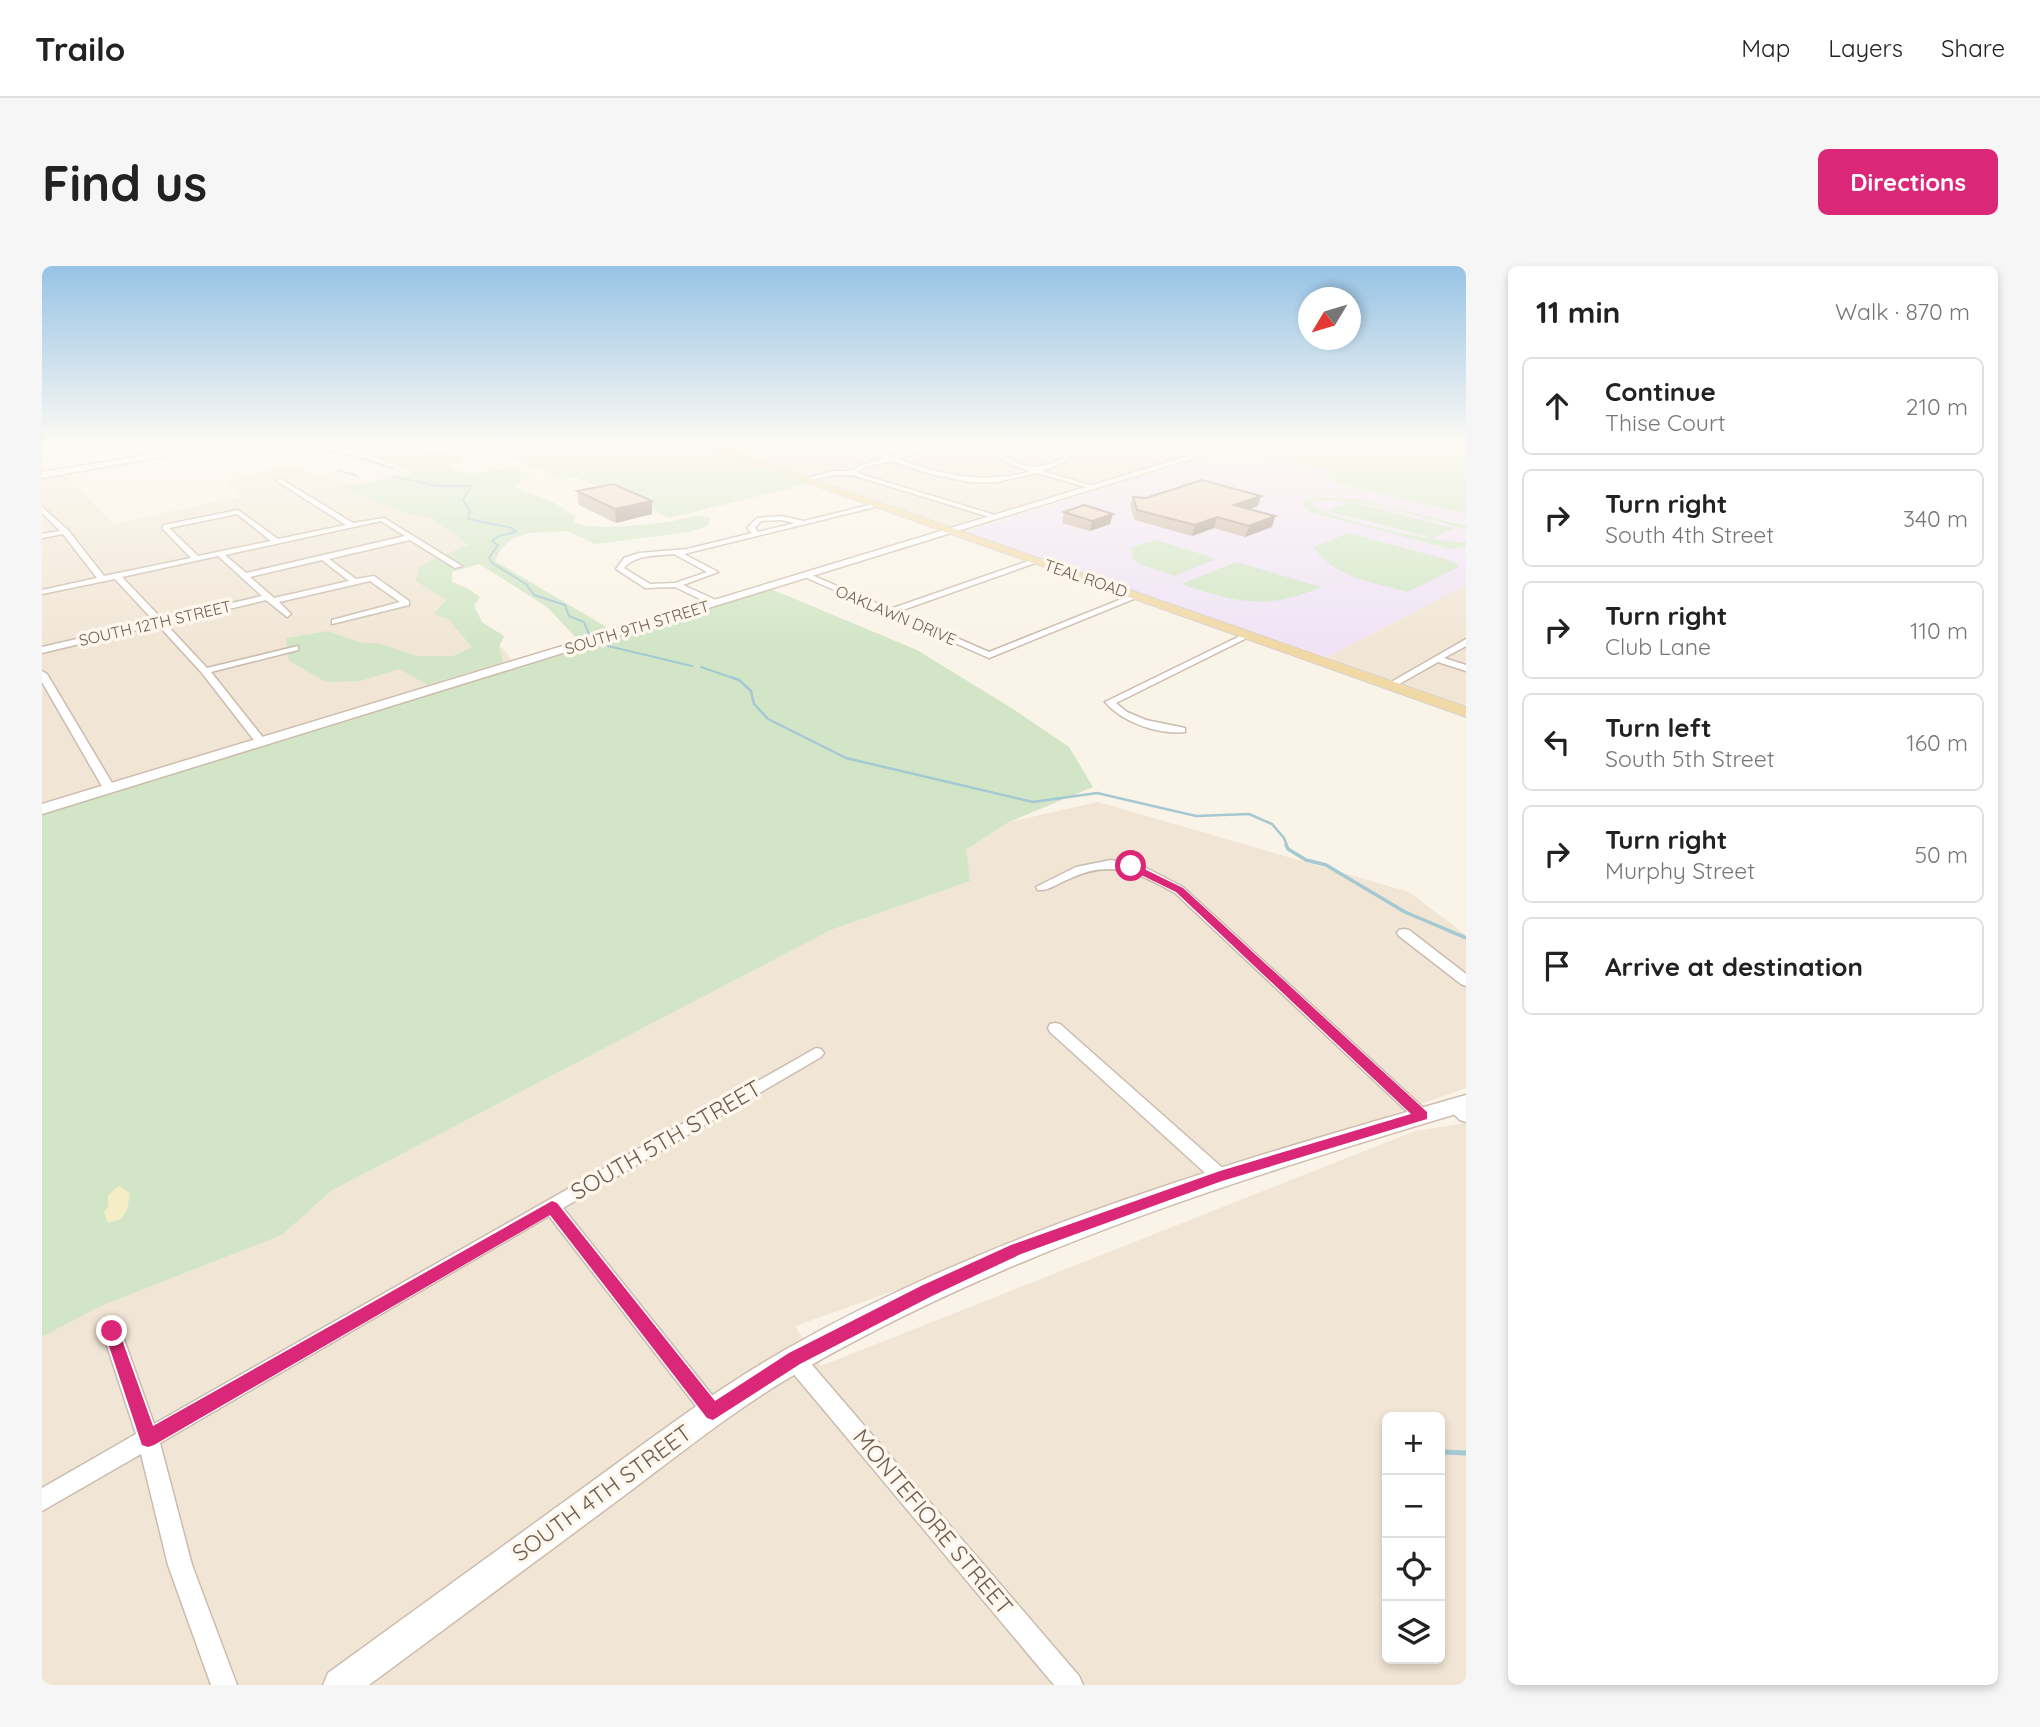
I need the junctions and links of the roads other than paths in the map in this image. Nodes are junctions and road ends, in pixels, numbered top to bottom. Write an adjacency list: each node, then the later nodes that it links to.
1 (44, 511): 11 (street)
2 (329, 511): 9 (street)
3 (852, 511): 8 (street)
4 (894, 511): 10 (main road, TEAL ROAD)
5 (978, 511): 7 (street)
6 (1015, 511): 7 (street, SOUTH 9TH STREET)
7 (996, 517): 10 (street, SOUTH 9TH STREET)
8 (805, 523): 12 (street); 12 (street)
9 (351, 525): 14 (street); 15 (street)
10 (950, 531): 20 (main road, TEAL ROAD); 22 (street, SOUTH 9TH STREET)
11 (65, 532): 13 (street); 25 (street)
12 (756, 534): 16 (street)
13 (42, 536)
14 (412, 537): 19 (street); 21 (street)
15 (276, 541): 17 (street); 18 (street)
16 (677, 553): 27 (street); 27 (street)
17 (219, 554): 18 (street); 24 (street)
18 (196, 558): 23 (street)
19 (324, 558): 24 (street); 26 (street)
20 (1037, 561): 29 (main road, TEAL ROAD); 32 (street)
21 (458, 566)
22 (804, 575): 31 (street, SOUTH 9TH STREET); 32 (street, OAKLAWN DRIVE)
23 (117, 576): 25 (street); 34 (street)
24 (245, 576): 30 (street)
25 (103, 579): 28 (street)
26 (355, 582): 30 (street, SOUTH 12TH STREET); 35 (street)
27 (677, 585): 31 (street)
28 (42, 592)
29 (1136, 596): 32 (street, OAKLAWN DRIVE); 36 (main road, TEAL ROAD)
30 (271, 599): 33 (street); 34 (street, SOUTH 12TH STREET)
31 (715, 603): 47 (street, SOUTH 9TH STREET)
32 (890, 612)
33 (287, 614)
34 (161, 622): 39 (street, SOUTH 12TH STREET); 42 (street)
35 (335, 622)
36 (1249, 635): 44 (main road, TEAL ROAD); 46 (street)
37 (1466, 642): 40 (street)
38 (295, 648): 42 (street)
39 (42, 650)
40 (1437, 659): 41 (street); 44 (street)
41 (1466, 668)
42 (205, 671): 47 (street)
43 (43, 678): 48 (street)
44 (1391, 685): 45 (main road, TEAL ROAD)
45 (1466, 712)
46 (1181, 730)
47 (261, 742): 48 (street, SOUTH 9TH STREET)
48 (109, 788): 49 (street, SOUTH 9TH STREET)
49 (42, 809)
50 (1042, 887): 56 (street)
51 (1404, 933): 52 (street)
52 (1466, 981)
53 (1055, 1028): 57 (street)
54 (816, 1053): 58 (street, SOUTH 5TH STREET)
55 (1462, 1109): 56 (street, SOUTH 4TH STREET)
56 (1422, 1115): 57 (street, SOUTH 4TH STREET)
57 (1220, 1176): 60 (street, SOUTH 4TH STREET)
58 (552, 1207): 61 (street); 62 (street, SOUTH 5TH STREET)
59 (112, 1331): 62 (street)
60 (794, 1359): 61 (street, SOUTH 4TH STREET); 66 (street, MONTEFIORE STREET)
61 (713, 1412): 65 (street, SOUTH 4TH STREET)
62 (148, 1438): 63 (street, SOUTH 5TH STREET); 64 (street)
63 (42, 1500)
64 (224, 1685)
65 (340, 1685)
66 (1070, 1685)

